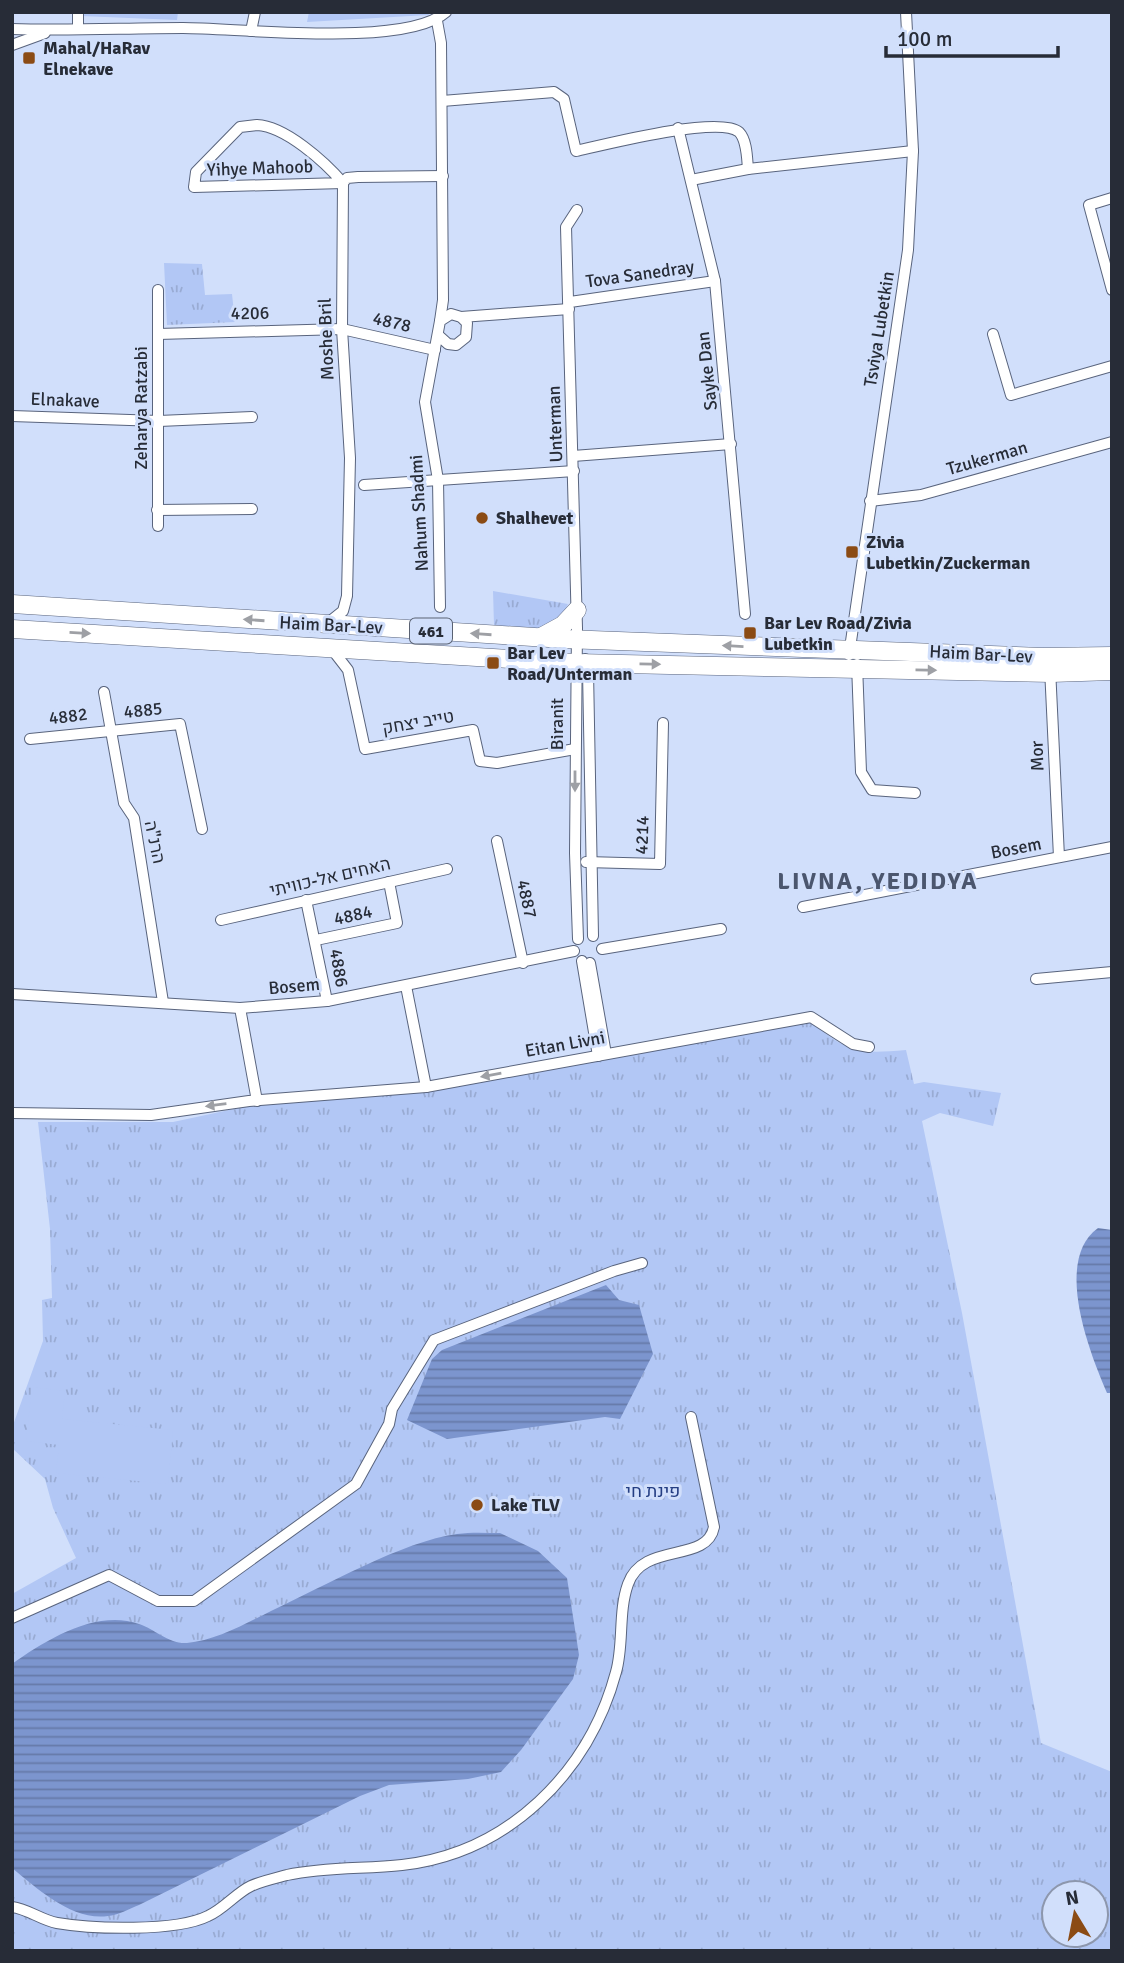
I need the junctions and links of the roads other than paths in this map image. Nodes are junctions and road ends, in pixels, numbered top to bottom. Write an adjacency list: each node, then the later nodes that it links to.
1 (78, 12): 8 (street)
2 (255, 12): 9 (street)
3 (446, 12): 5 (street)
4 (906, 12): 13 (street, Tsviya Lubetkin)
5 (437, 21): 9 (street); 11 (street, Nahum Shadmi)
6 (12, 29): 7 (street)
7 (61, 29): 8 (street); 10 (street)
8 (78, 29): 9 (street)
9 (251, 32)
10 (12, 45)
11 (442, 101): 12 (street); 15 (street, Nahum Shadmi)
12 (678, 128): 14 (street); 16 (street, Sayke Dan)
13 (913, 151): 14 (street); 41 (street, Tsviya Lubetkin)
14 (748, 169): 16 (street)
15 (443, 176): 17 (street); 25 (street, Nahum Shadmi)
16 (691, 180): 20 (street, Sayke Dan)
17 (343, 183): 17 (street, Yihye Mahoob); 26 (street, Moshe Bril)
18 (1112, 198): 22 (street)
19 (577, 210): 23 (street, Unterman)
20 (715, 281): 23 (street, Tova Sanedray); 36 (street, Sayke Dan)
21 (158, 290): 27 (street, Zeharya Ratzabi)
22 (1112, 290)
23 (569, 305): 24 (street, Tova Sanedray); 37 (street, Unterman)
24 (461, 317): 25 (street); 29 (street)
25 (440, 321): 29 (street, Nahum Shadmi)
26 (342, 329): 27 (street, 4206); 30 (street, 4878); 45 (street, Moshe Bril)
27 (158, 334): 34 (street, Zeharya Ratzabi)
28 (993, 334): 31 (street)
29 (438, 335): 30 (street, Nahum Shadmi)
30 (435, 350): 39 (street, Nahum Shadmi)
31 (1112, 366)
32 (12, 416): 34 (street, Elnakave)
33 (252, 417): 34 (street)
34 (159, 421): 43 (street, Zeharya Ratzabi)
35 (1112, 442): 41 (street, Tzukerman)
36 (731, 444): 37 (street); 49 (street, Sayke Dan)
37 (573, 456): 38 (street, Unterman)
38 (574, 471): 39 (street); 48 (street, Unterman)
39 (438, 480): 40 (street); 47 (street, Nahum Shadmi)
40 (364, 485)
41 (870, 501): 56 (street, Tsviya Lubetkin)
42 (252, 509): 43 (street)
43 (158, 510): 44 (street, Zeharya Ratzabi)
44 (158, 526)
45 (347, 596): 50 (street); 51 (street)
46 (12, 604): 50 (main road, Haim Bar-Lev / 461, one-way to 46)
47 (440, 607)
48 (576, 610): 53 (main road); 54 (street, Unterman)
49 (745, 614)
50 (322, 624): 51 (main road, Haim Bar-Lev / 461)
51 (365, 626): 53 (main road, Haim Bar-Lev / 461, one-way to 51)
52 (12, 629): 55 (main road, Haim Bar-Lev / 461, one-way to 55)
53 (539, 638): 54 (main road, Haim Bar-Lev / 461)
54 (576, 640): 56 (main road, Haim Bar-Lev / 461, one-way to 54); 59 (street, Biranit)
55 (331, 648): 57 (main road, Haim Bar-Lev / 461); 62 (street, טייב יצחק)
56 (850, 649): 60 (main road, Haim Bar-Lev / 461); 61 (street, Tsviya Lubetkin)
57 (361, 650): 59 (main road, Haim Bar-Lev / 461); 62 (street)
58 (1112, 656): 60 (main road, Haim Bar-Lev / 461)
59 (581, 663): 61 (main road, Haim Bar-Lev / 461, one-way to 61); 68 (street, Biranit); 74 (street, Biranit)
60 (1046, 665): 61 (main road, Haim Bar-Lev / 461, one-way to 60); 63 (main road, Haim Bar-Lev / 461); 73 (street, Mor)
61 (853, 669): 69 (street, Tsviya Lubetkin)
62 (348, 670): 68 (street, טייב יצחק)
63 (1112, 671)
64 (104, 692): 66 (street, הרנ"ה)
65 (663, 723): 74 (street, 4214)
66 (111, 731): 67 (street, 4882); 70 (street, 4885); 94 (street, הרנ"ה)
67 (30, 739)
68 (575, 749): 75 (street, Biranit, one-way to 75)
69 (915, 793)
70 (202, 829)
71 (497, 841): 88 (street, 4887)
72 (1112, 847): 73 (street, Bosem)
73 (1059, 857): 79 (street, Bosem)
74 (590, 861): 75 (street, 4214); 82 (street, Biranit)
75 (575, 862): 83 (street, Biranit)
76 (447, 869): 77 (street, האחים אל-כוויתי)
77 (389, 882): 78 (street, האחים אל-כוויתי); 84 (street, 4884)
78 (306, 900): 80 (street, האחים אל-כוויתי); 84 (street, 4886)
79 (803, 907)
80 (221, 920)
81 (722, 929): 85 (street)
82 (593, 936): 83 (street); 85 (street)
83 (578, 939): 86 (street)
84 (316, 940): 93 (street, 4886)
85 (602, 949): 87 (street)
86 (574, 951): 87 (street); 88 (street, Bosem)
87 (586, 962): 97 (street)
88 (523, 963): 91 (street, Bosem)
89 (1112, 972): 90 (street)
90 (1036, 979)
91 (406, 986): 93 (street, Bosem); 98 (street)
92 (12, 994): 94 (street, Bosem)
93 (327, 1001): 95 (street, Bosem)
94 (163, 1002): 95 (street, Bosem)
95 (240, 1009): 99 (street)
96 (869, 1046): 97 (street, Eitan Livni)
97 (602, 1055): 98 (street, Eitan Livni, one-way to 98)
98 (426, 1087): 99 (street, Eitan Livni)
99 (257, 1101): 100 (street, Eitan Livni, one-way to 100)
100 (12, 1113)
101 (642, 1263): 103 (street)
102 (691, 1417): 104 (street)
103 (12, 1618)
104 (12, 1907)

